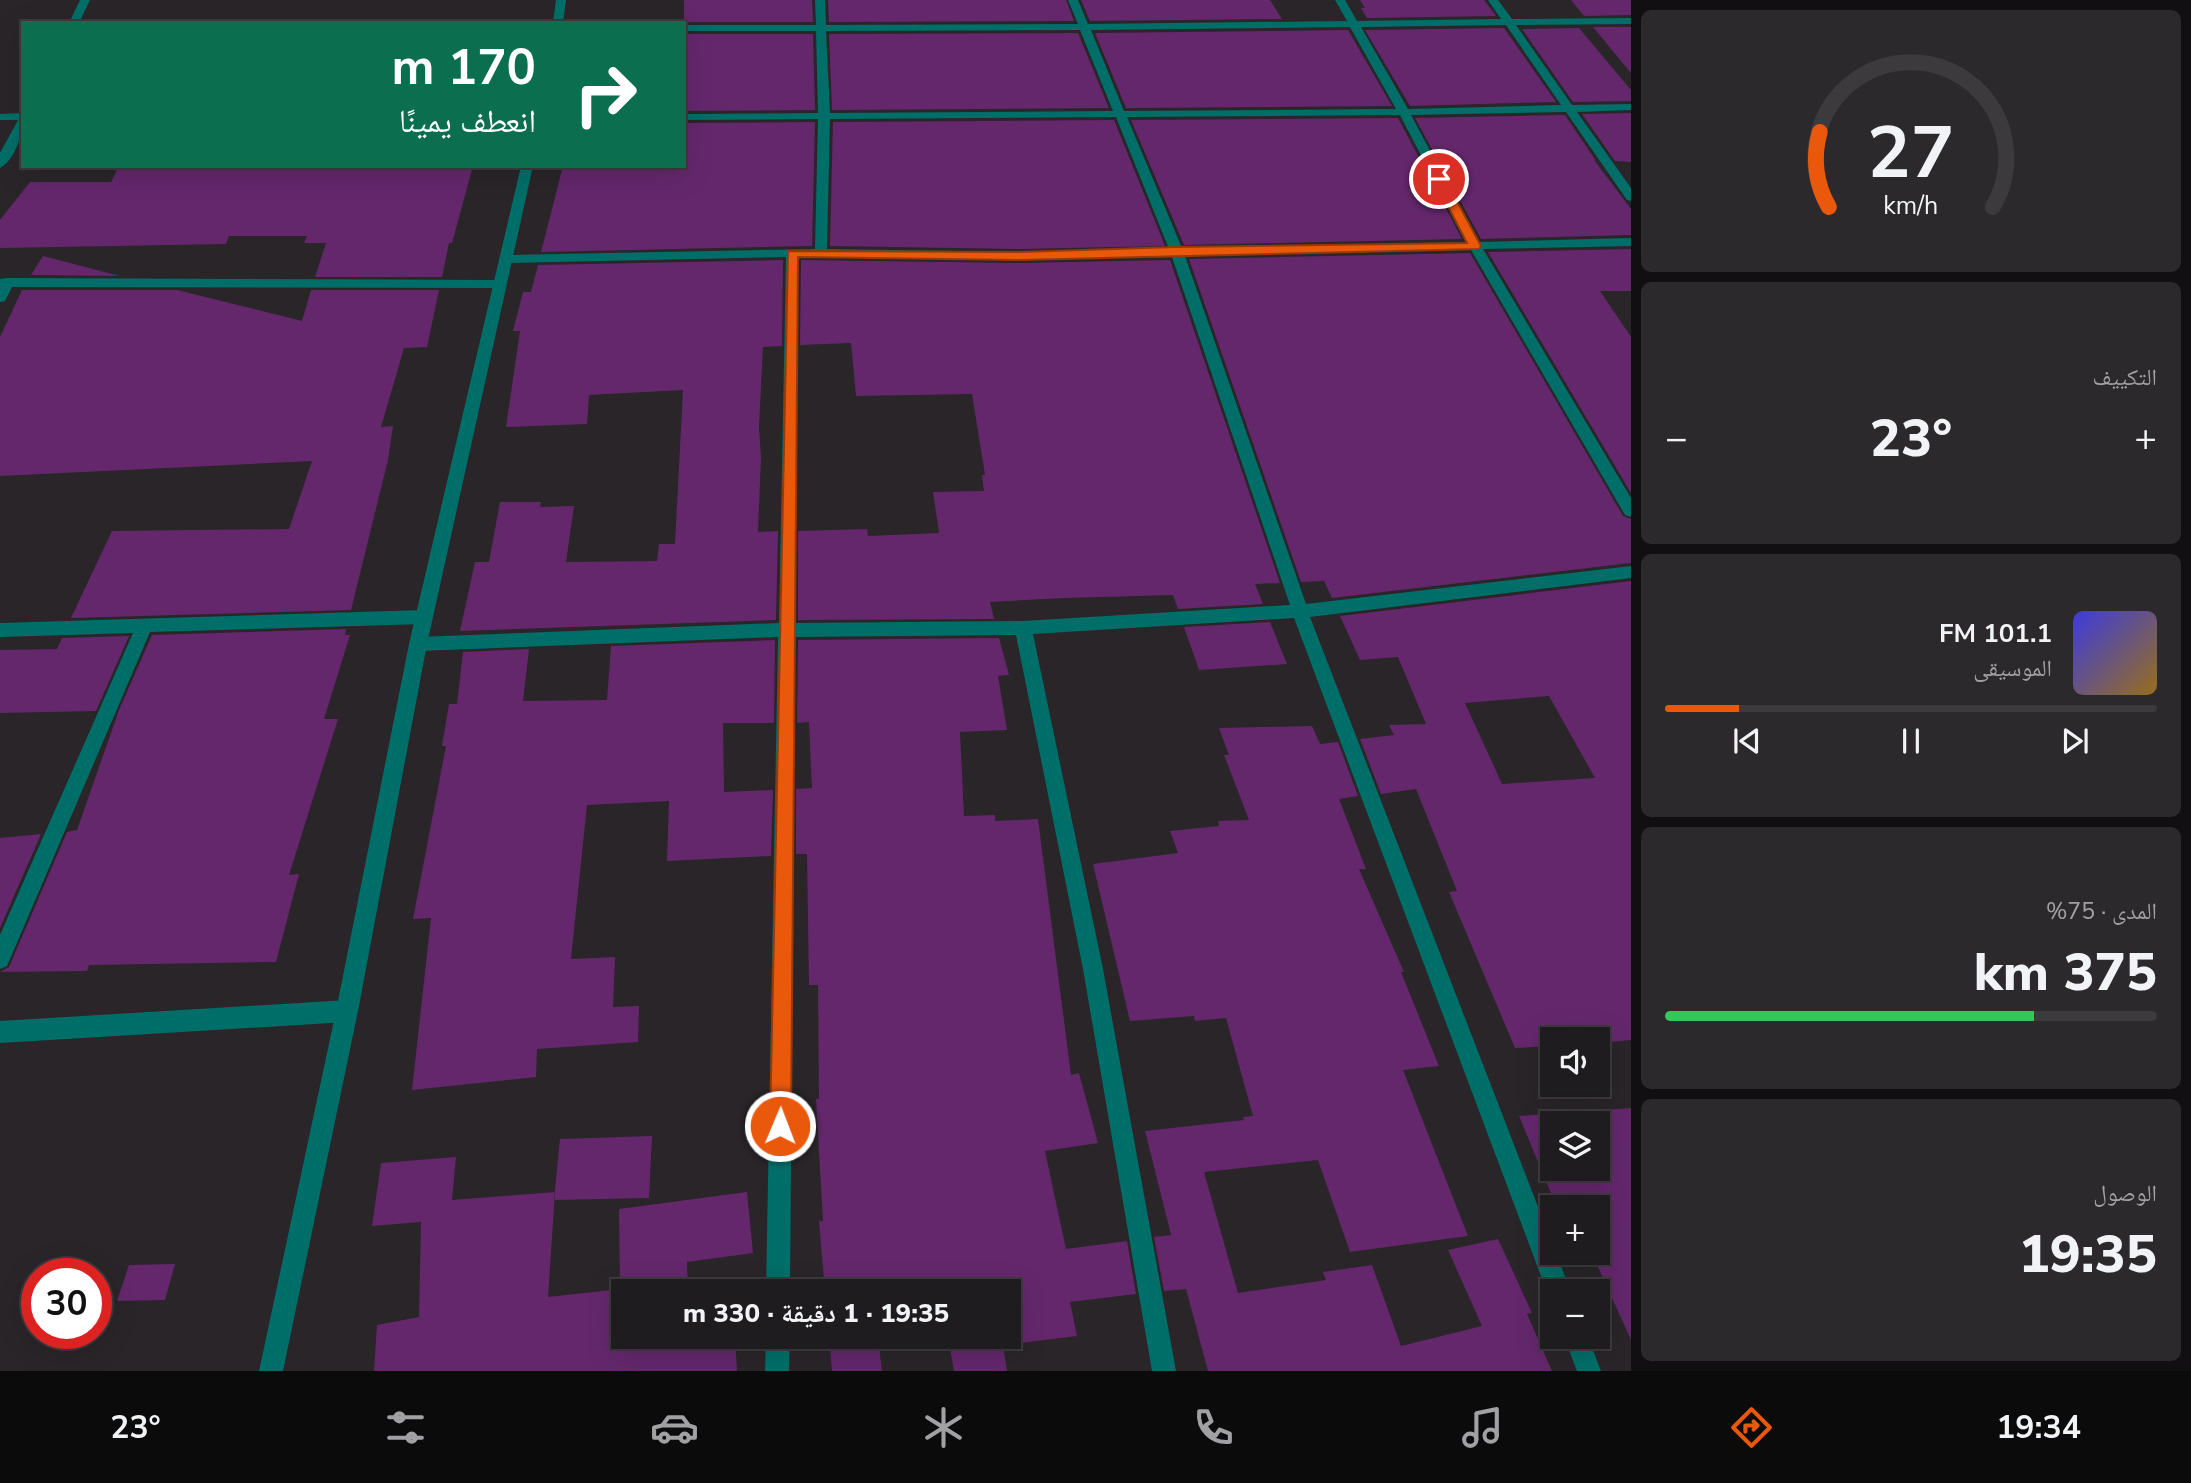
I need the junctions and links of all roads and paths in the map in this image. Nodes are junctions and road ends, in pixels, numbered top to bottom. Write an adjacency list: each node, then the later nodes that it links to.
1 (85, 0): 7 (street)
2 (561, 0): 8 (street)
3 (820, 0): 12 (street)
4 (1073, 0): 13 (street)
5 (1340, 0): 11 (street)
6 (1493, 0): 9 (street)
7 (75, 21)
8 (558, 21)
9 (1507, 21): 10 (street); 11 (street); 16 (street)
10 (1631, 21)
11 (1353, 23): 13 (street); 17 (street)
12 (819, 27): 13 (street); 14 (street); 19 (street)
13 (1085, 27): 18 (street)
14 (686, 28)
15 (1631, 107): 16 (street)
16 (1567, 108): 17 (street); 26 (street)
17 (1404, 112): 18 (street); 28 (street)
18 (1119, 114): 19 (street); 29 (street)
19 (824, 116): 21 (street); 31 (street)
20 (0, 117): 22 (street)
21 (686, 117)
22 (21, 118)
23 (21, 122): 24 (street)
24 (0, 164)
25 (527, 168): 32 (street)
26 (1631, 197)
27 (1631, 242): 28 (street)
28 (1475, 246): 29 (street); 36 (street)
29 (1175, 250): 31 (street); 38 (street)
30 (792, 253): 31 (street); 32 (street); 43 (street)
31 (821, 253)
32 (505, 259): 34 (street)
33 (4, 282): 34 (street); 35 (street)
34 (500, 284): 39 (street)
35 (0, 298)
36 (1631, 511)
37 (1631, 572): 38 (street)
38 (1300, 611): 41 (street); 49 (street)
39 (424, 617): 40 (street); 44 (street)
40 (144, 625): 42 (street); 45 (street)
41 (1023, 628): 43 (street); 54 (street)
42 (0, 630)
43 (787, 630): 44 (street); 48 (street)
44 (418, 644): 46 (street)
45 (0, 959)
46 (347, 1011): 47 (street); 52 (street)
47 (0, 1032)
48 (778, 1279)
49 (1554, 1279)
50 (778, 1349): 53 (street)
51 (1581, 1349): 55 (street)
52 (271, 1371)
53 (777, 1371)
54 (1164, 1371)
55 (1589, 1371)

